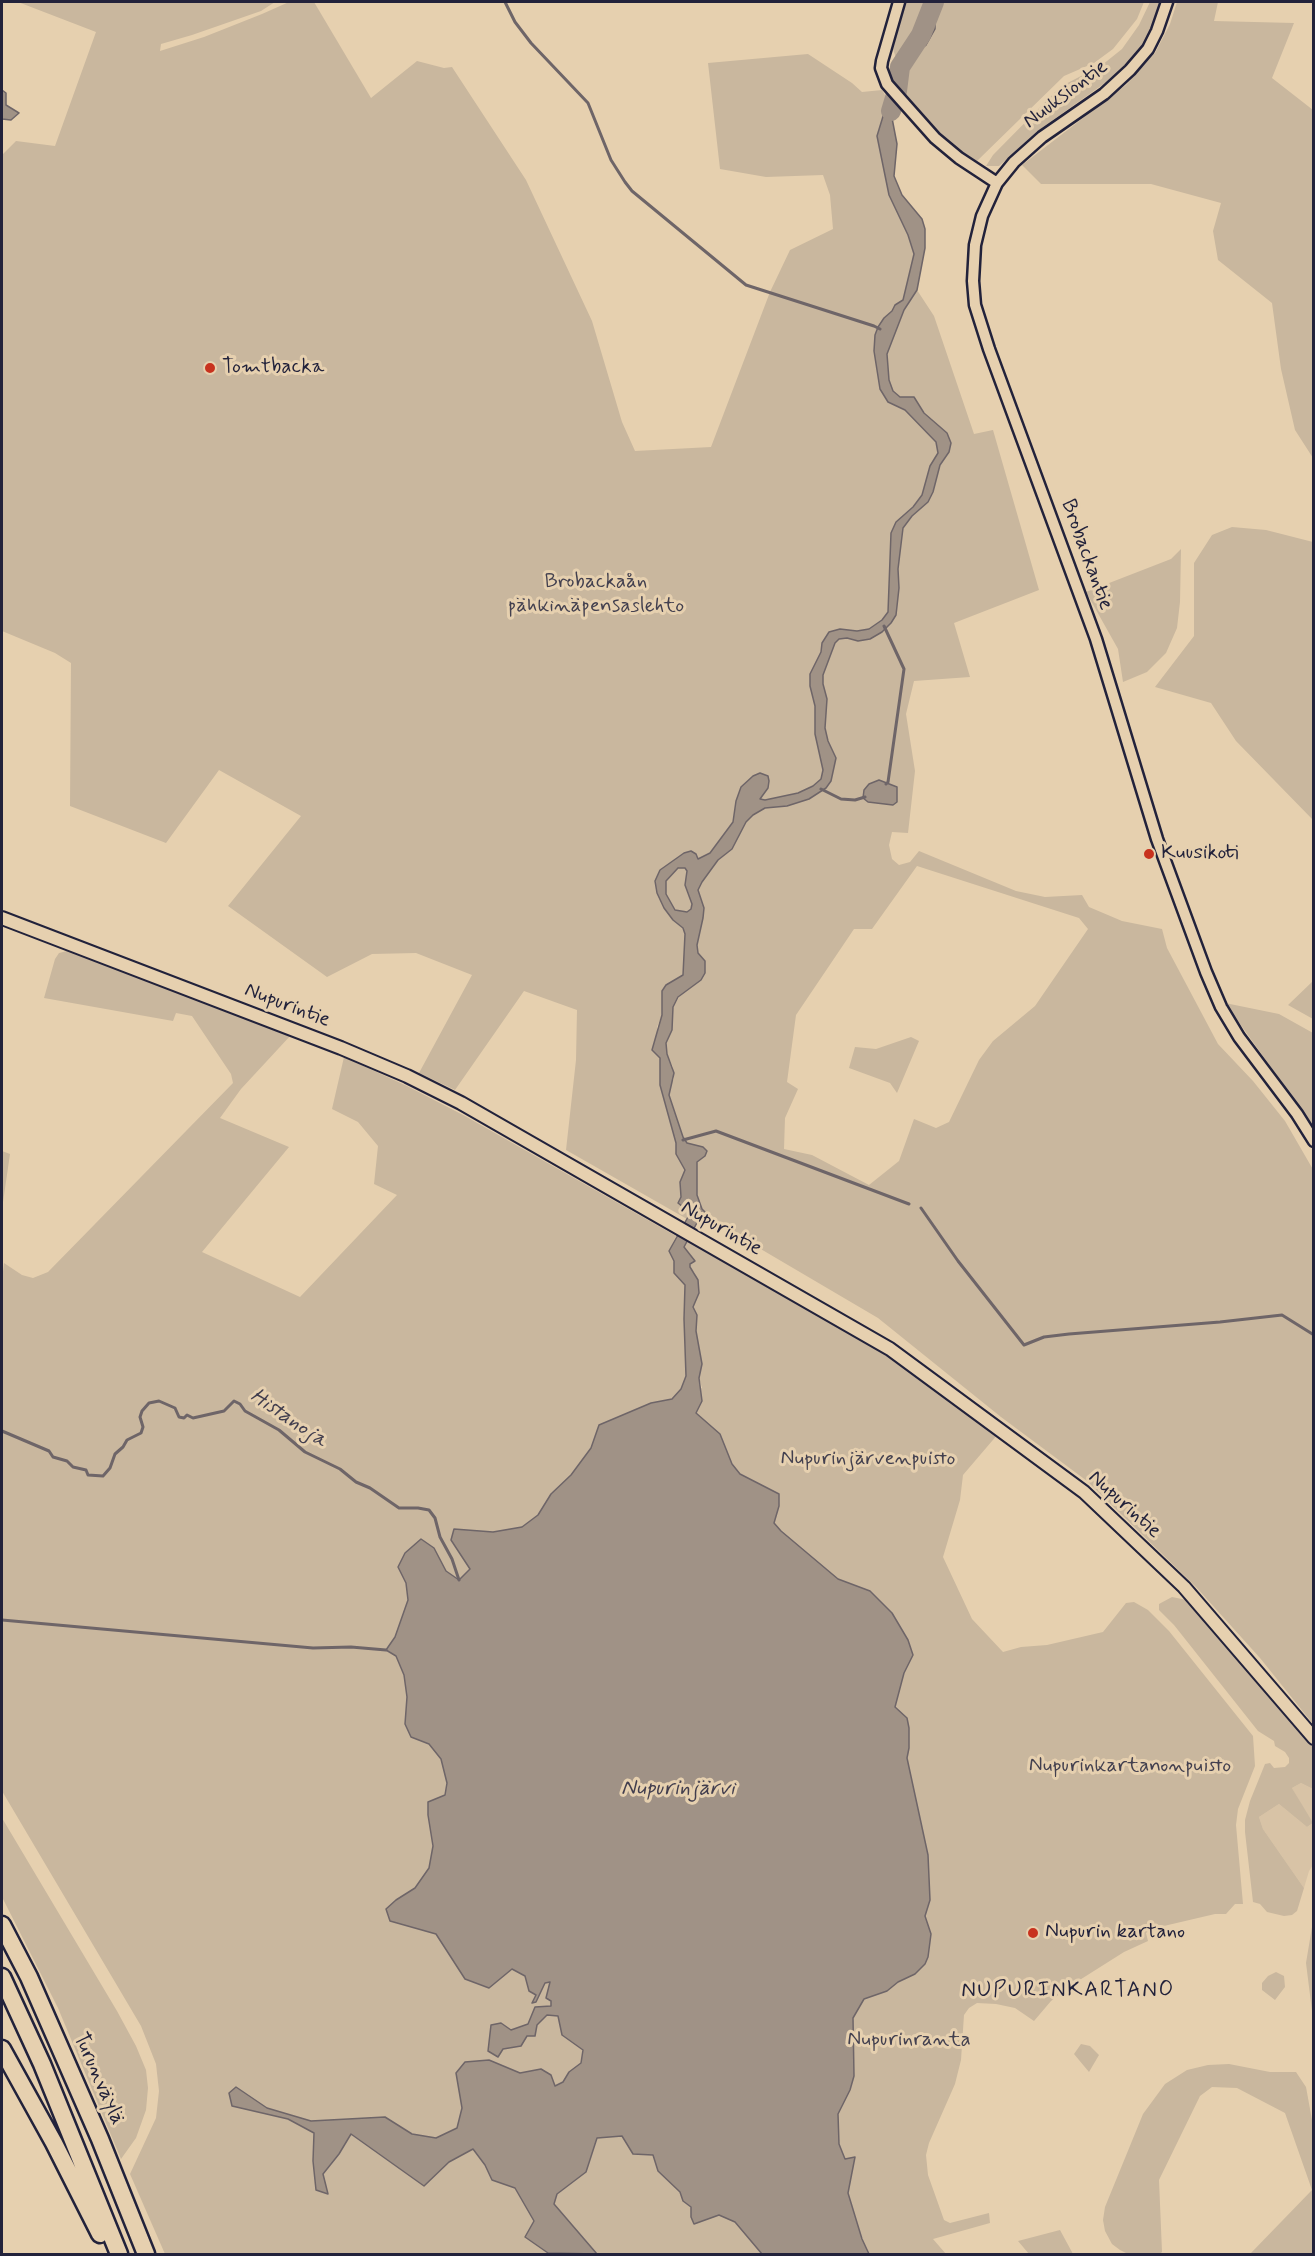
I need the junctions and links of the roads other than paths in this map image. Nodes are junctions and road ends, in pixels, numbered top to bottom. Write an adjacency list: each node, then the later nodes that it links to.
1 (899, 2): 3 (street)
2 (1167, 2): 3 (street, Nuuksiontie)
3 (997, 183): 5 (street, Brobackantie)
4 (2, 918): 6 (main road, Nupurintie)
5 (1314, 1141)
6 (1314, 1738)
7 (2, 1925): 12 (highway, Turunväylä)
8 (2, 1977): 11 (highway)
9 (2, 2049): 10 (highway)
10 (110, 2254)
11 (119, 2254)
12 (146, 2254)

